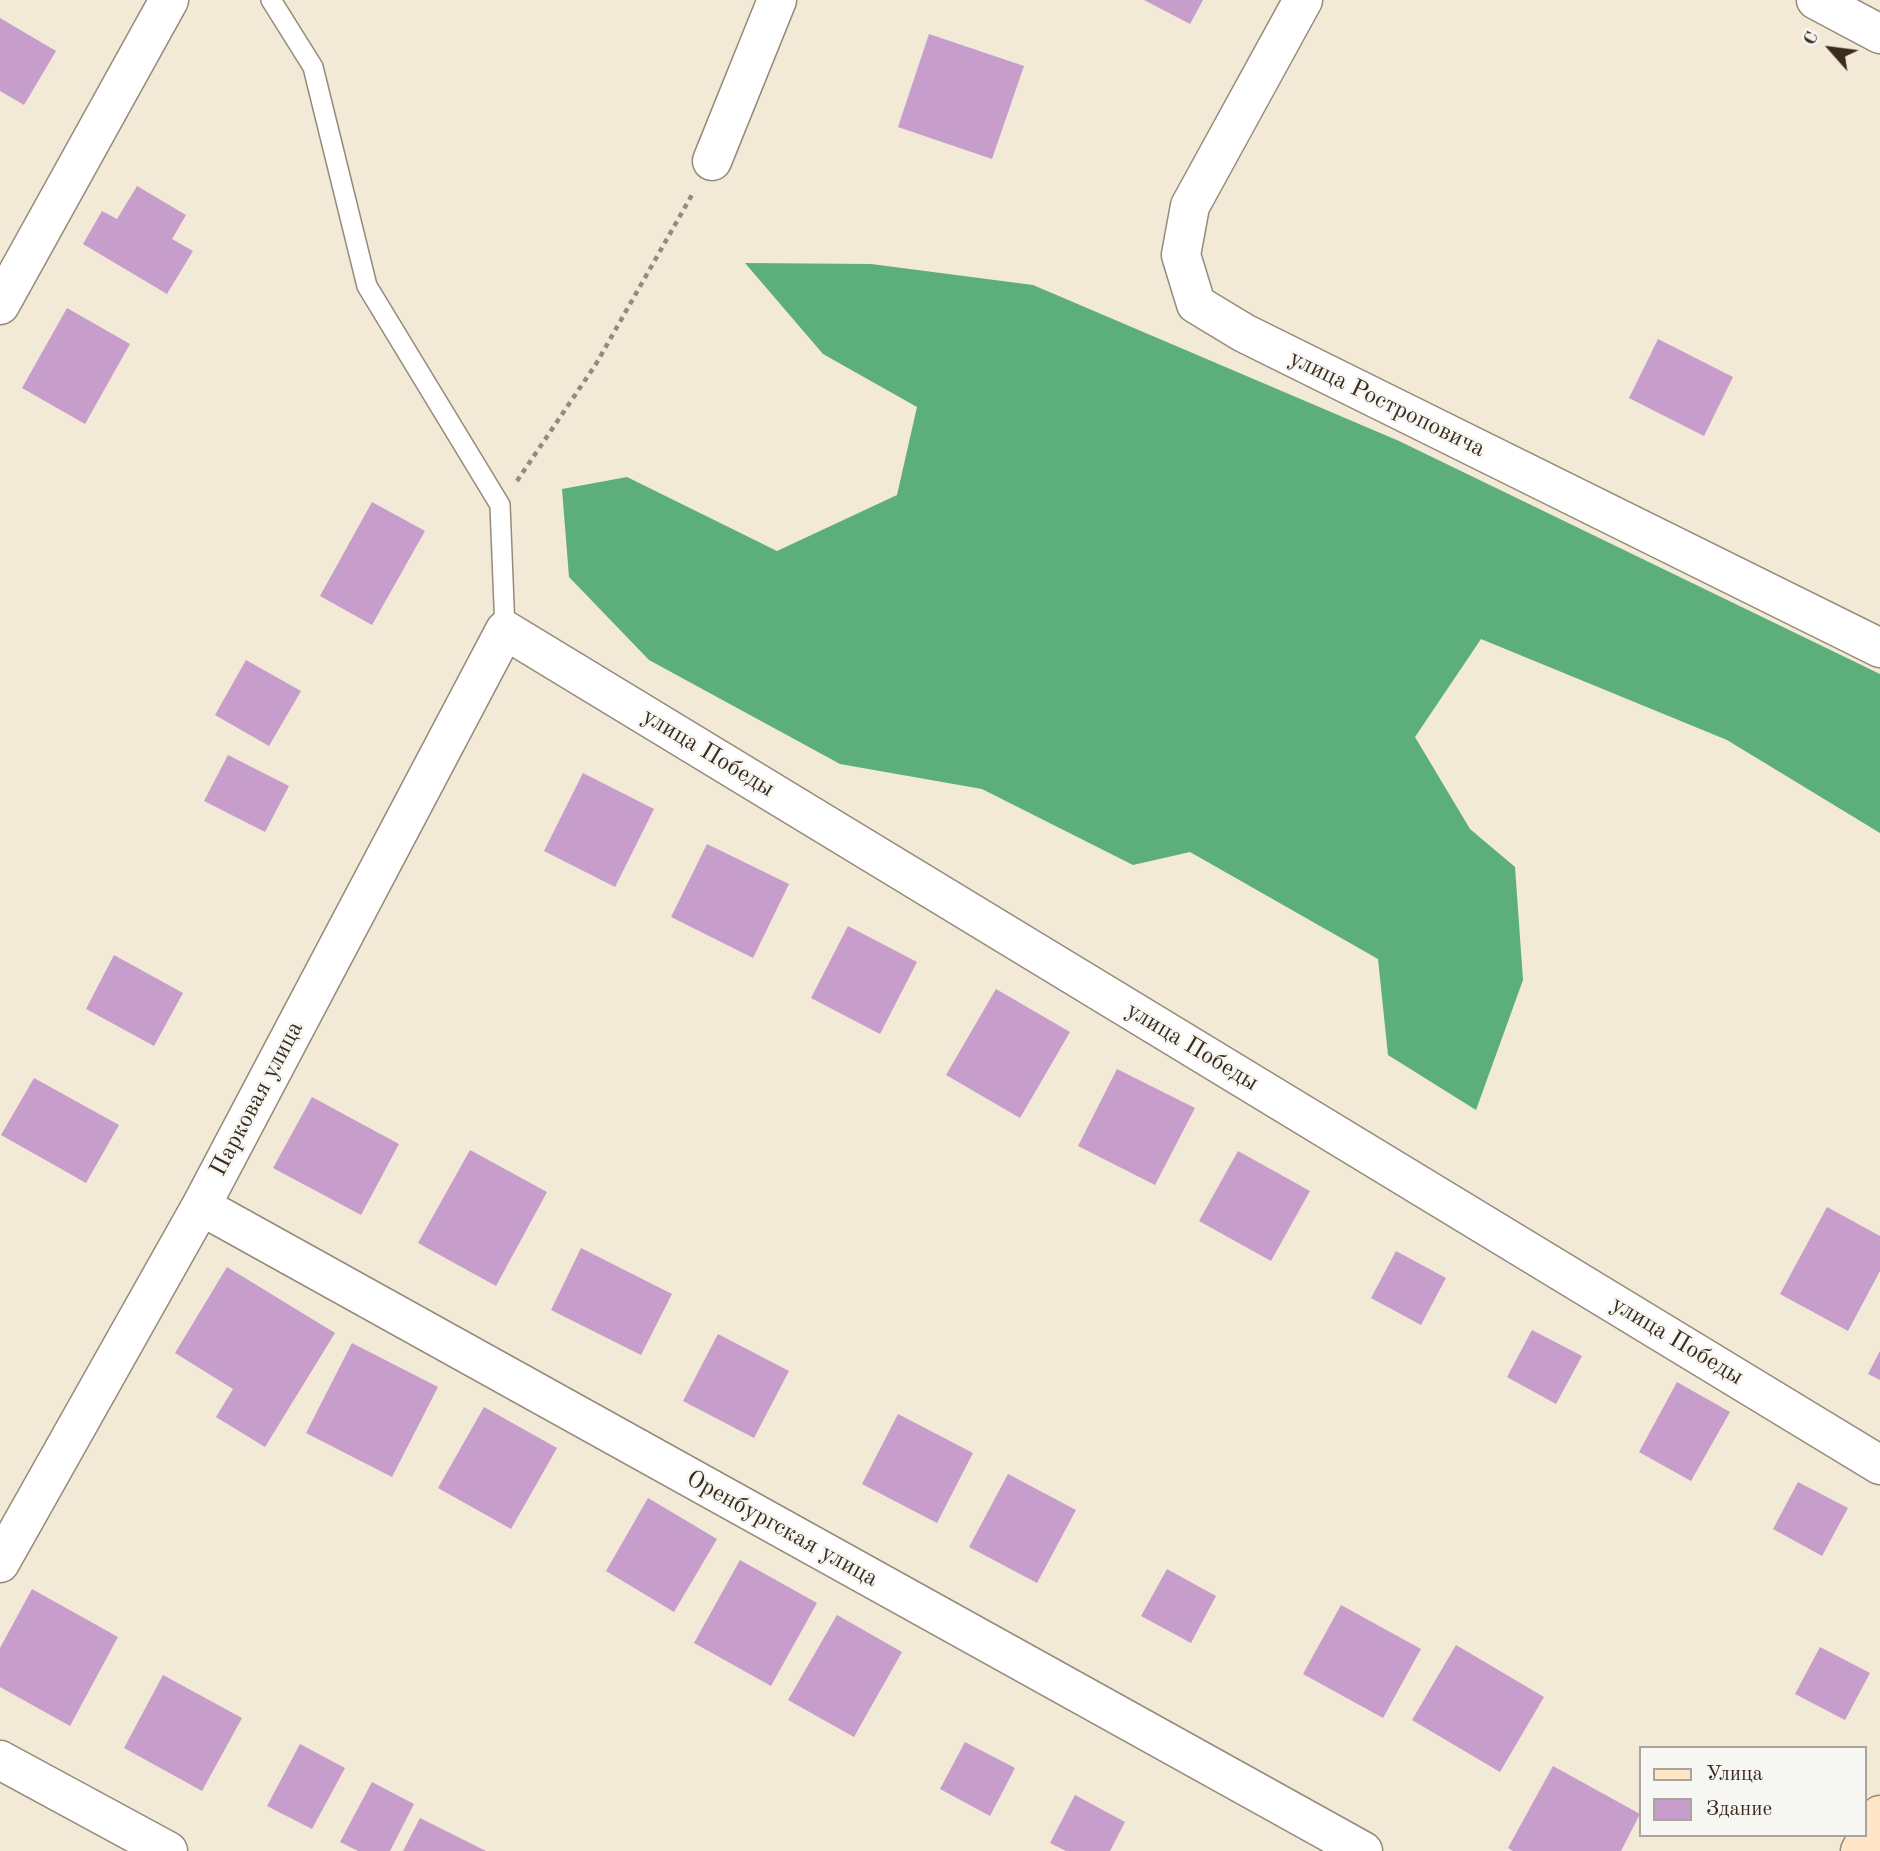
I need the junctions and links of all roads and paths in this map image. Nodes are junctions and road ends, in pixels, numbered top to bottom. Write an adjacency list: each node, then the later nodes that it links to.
1 (169, 0): 8 (street)
2 (271, 0): 9 (lane)
3 (777, 0): 7 (street)
4 (1303, 0): 11 (street, улица Ростроповича)
5 (1816, 0): 6 (street)
6 (1880, 34)
7 (712, 161): 9 (path)
8 (0, 305)
9 (500, 505): 10 (lane)
10 (505, 630): 12 (street, Парковая улица); 13 (street, улица Победы)
11 (1880, 648)
12 (201, 1206): 14 (street, Парковая улица); 18 (street, Оренбургская улица)
13 (1880, 1465)
14 (0, 1563)
15 (0, 1760): 17 (street)
16 (1880, 1815): 19 (street)
17 (168, 1851)
18 (1363, 1851)
19 (1860, 1851)

